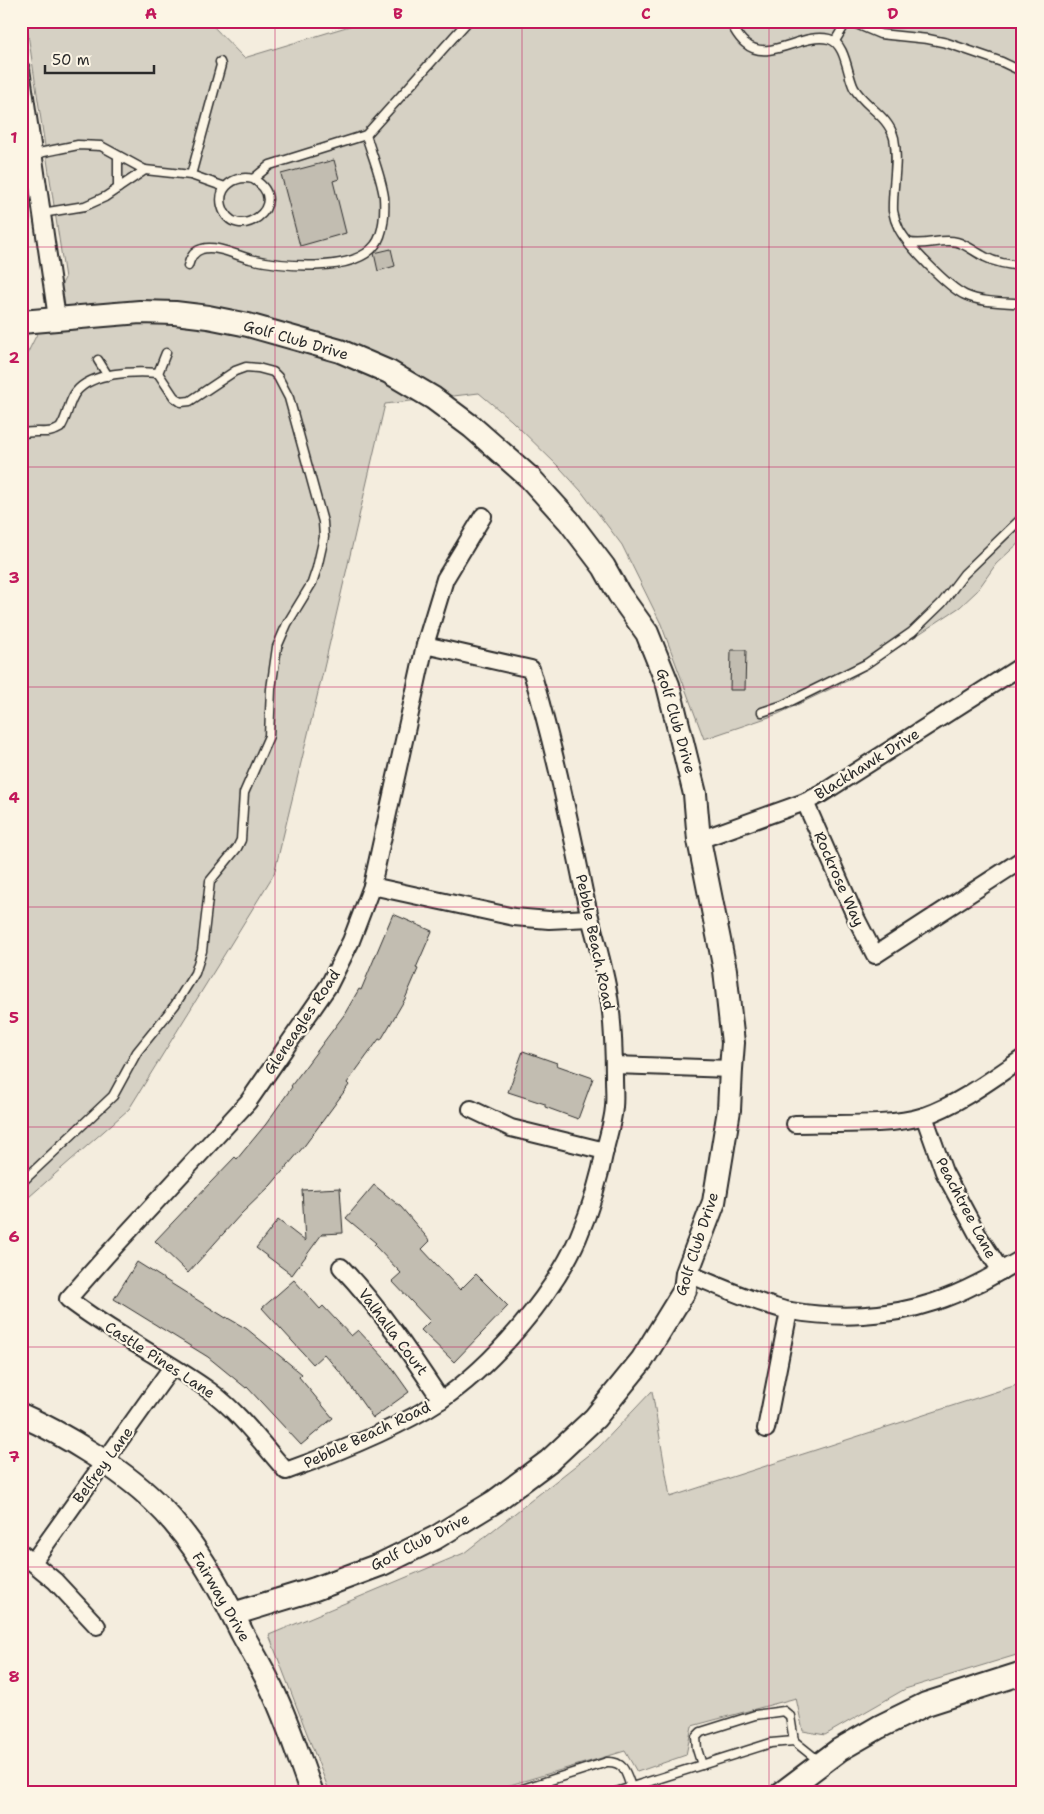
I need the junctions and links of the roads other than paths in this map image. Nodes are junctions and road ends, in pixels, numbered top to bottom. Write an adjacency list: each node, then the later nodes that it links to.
1 (468, 21): 8 (lane)
2 (729, 21): 4 (lane)
3 (848, 21): 4 (lane); 7 (lane)
4 (834, 41): 17 (lane)
5 (220, 62): 12 (lane)
6 (21, 69): 9 (street)
7 (1023, 72)
8 (366, 134): 13 (lane); 18 (lane)
9 (34, 154): 10 (lane); 16 (street)
10 (118, 156): 11 (lane); 15 (lane)
11 (145, 170): 12 (lane); 15 (lane)
12 (191, 175): 14 (lane)
13 (253, 179): 14 (lane); 14 (lane)
14 (225, 187)
15 (118, 188): 16 (lane)
16 (42, 213): 21 (street)
17 (910, 243): 19 (lane); 20 (lane)
18 (188, 266)
19 (1023, 266)
20 (1023, 304)
21 (57, 318): 22 (street, Golf Club Drive); 23 (street, Golf Club Drive); 35 (street, Golf Club Drive)
22 (21, 322)
23 (21, 331)
24 (166, 353): 26 (lane)
25 (98, 360): 27 (lane)
26 (158, 373): 27 (lane); 46 (lane)
27 (108, 376): 28 (lane)
28 (21, 434)
29 (483, 516): 31 (street, Gleneagles Road)
30 (1023, 517): 33 (lane)
31 (425, 645): 37 (street, Gleneagles Road); 38 (street, Pebble Beach Road)
32 (1023, 664): 34 (street, Blackhawk Drive)
33 (762, 712)
34 (806, 802): 35 (street, Blackhawk Drive); 36 (street, Rockrose Way)
35 (698, 840): 41 (street, Golf Club Drive)
36 (1023, 860)
37 (372, 886): 38 (street); 51 (street, Gleneagles Road)
38 (590, 918): 40 (street, Pebble Beach Road)
39 (1023, 1058): 43 (street)
40 (614, 1065): 41 (street); 45 (street, Pebble Beach Road)
41 (732, 1069): 50 (street, Golf Club Drive)
42 (471, 1109): 45 (street)
43 (924, 1116): 44 (street); 49 (street, Peachtree Lane)
44 (795, 1124)
45 (605, 1151): 54 (street, Pebble Beach Road)
46 (21, 1183)
47 (1023, 1258): 49 (street)
48 (341, 1267): 54 (street, Valhalla Court)
49 (1001, 1271): 52 (street)
50 (687, 1273): 52 (street); 60 (street, Golf Club Drive)
51 (68, 1299): 53 (street, Castle Pines Lane)
52 (789, 1311): 56 (street)
53 (172, 1367): 57 (street, Belfrey Lane); 58 (street, Castle Pines Lane)
54 (441, 1400): 58 (street, Pebble Beach Road)
55 (21, 1415): 57 (street, Fairway Drive)
56 (766, 1429)
57 (105, 1463): 59 (street, Belfrey Lane); 60 (street, Fairway Drive)
58 (286, 1472)
59 (27, 1558): 61 (street)
60 (233, 1614): 67 (street, Fairway Drive)
61 (97, 1626)
62 (1023, 1673): 64 (street)
63 (794, 1742): 64 (lane); 65 (lane); 65 (lane)
64 (821, 1763): 70 (street)
65 (702, 1764): 66 (lane)
66 (631, 1787): 68 (lane); 69 (lane)
67 (312, 1793)
68 (510, 1793)
69 (613, 1793)
70 (782, 1793)

